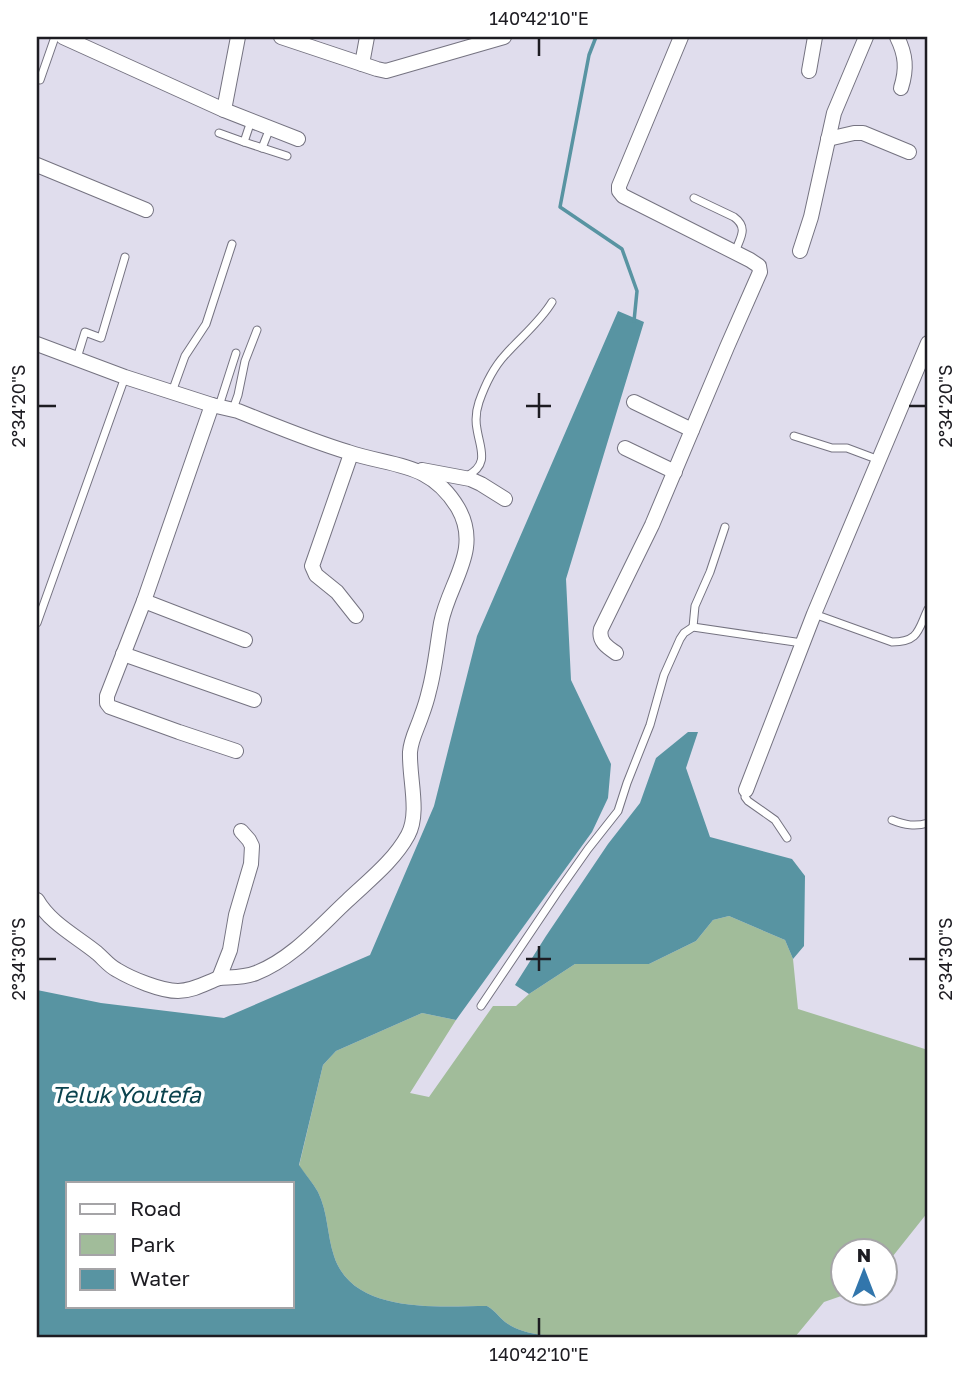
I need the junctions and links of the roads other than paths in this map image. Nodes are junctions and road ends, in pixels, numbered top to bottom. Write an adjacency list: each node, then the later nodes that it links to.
1 (55, 37): 13 (lane)
2 (63, 37): 15 (street)
3 (238, 37): 15 (street)
4 (281, 37): 11 (street)
5 (367, 37): 11 (street)
6 (504, 37): 11 (street)
7 (681, 37): 30 (street)
8 (815, 37): 12 (street)
9 (866, 37): 20 (street)
10 (897, 37): 14 (street)
11 (362, 64)
12 (808, 71)
13 (40, 80)
14 (901, 88)
15 (224, 110): 16 (street)
16 (251, 121): 17 (street); 21 (lane)
17 (270, 128): 19 (street); 22 (lane)
18 (219, 133): 21 (lane)
19 (298, 139)
20 (828, 139): 23 (street); 29 (street)
21 (244, 142): 22 (lane)
22 (262, 148): 24 (lane)
23 (909, 152)
24 (287, 156)
25 (37, 165): 27 (street)
26 (694, 198): 30 (lane)
27 (146, 210)
28 (232, 244): 39 (lane)
29 (800, 251)
30 (735, 252): 42 (street)
31 (125, 257): 37 (lane)
32 (552, 302): 49 (lane)
33 (257, 330): 41 (lane)
34 (928, 343): 46 (street)
35 (37, 344): 37 (street)
36 (236, 353): 41 (lane)
37 (76, 359): 38 (street)
38 (125, 377): 39 (street); 56 (lane)
39 (171, 393): 41 (street)
40 (634, 402): 42 (street)
41 (221, 407): 45 (street); 52 (street)
42 (692, 430): 48 (street)
43 (794, 436): 46 (lane)
44 (625, 448): 48 (street)
45 (351, 454): 47 (street); 55 (street)
46 (879, 460): 54 (street)
47 (411, 467): 49 (street); 70 (street)
48 (675, 472): 60 (street)
49 (464, 478): 50 (street)
50 (505, 499)
51 (725, 527): 57 (lane)
52 (144, 601): 58 (street); 61 (street)
53 (928, 609): 54 (lane)
54 (814, 614): 59 (street)
55 (356, 616)
56 (37, 623)
57 (693, 627): 59 (lane); 71 (lane)
58 (245, 640)
59 (803, 643): 64 (street)
60 (616, 653)
61 (123, 654): 62 (street); 63 (street)
62 (254, 700)
63 (236, 751)
64 (746, 790): 68 (lane)
65 (892, 820): 66 (lane)
66 (928, 824)
67 (241, 831): 70 (street)
68 (787, 838)
69 (37, 900): 70 (street)
70 (219, 978)
71 (481, 1006)

